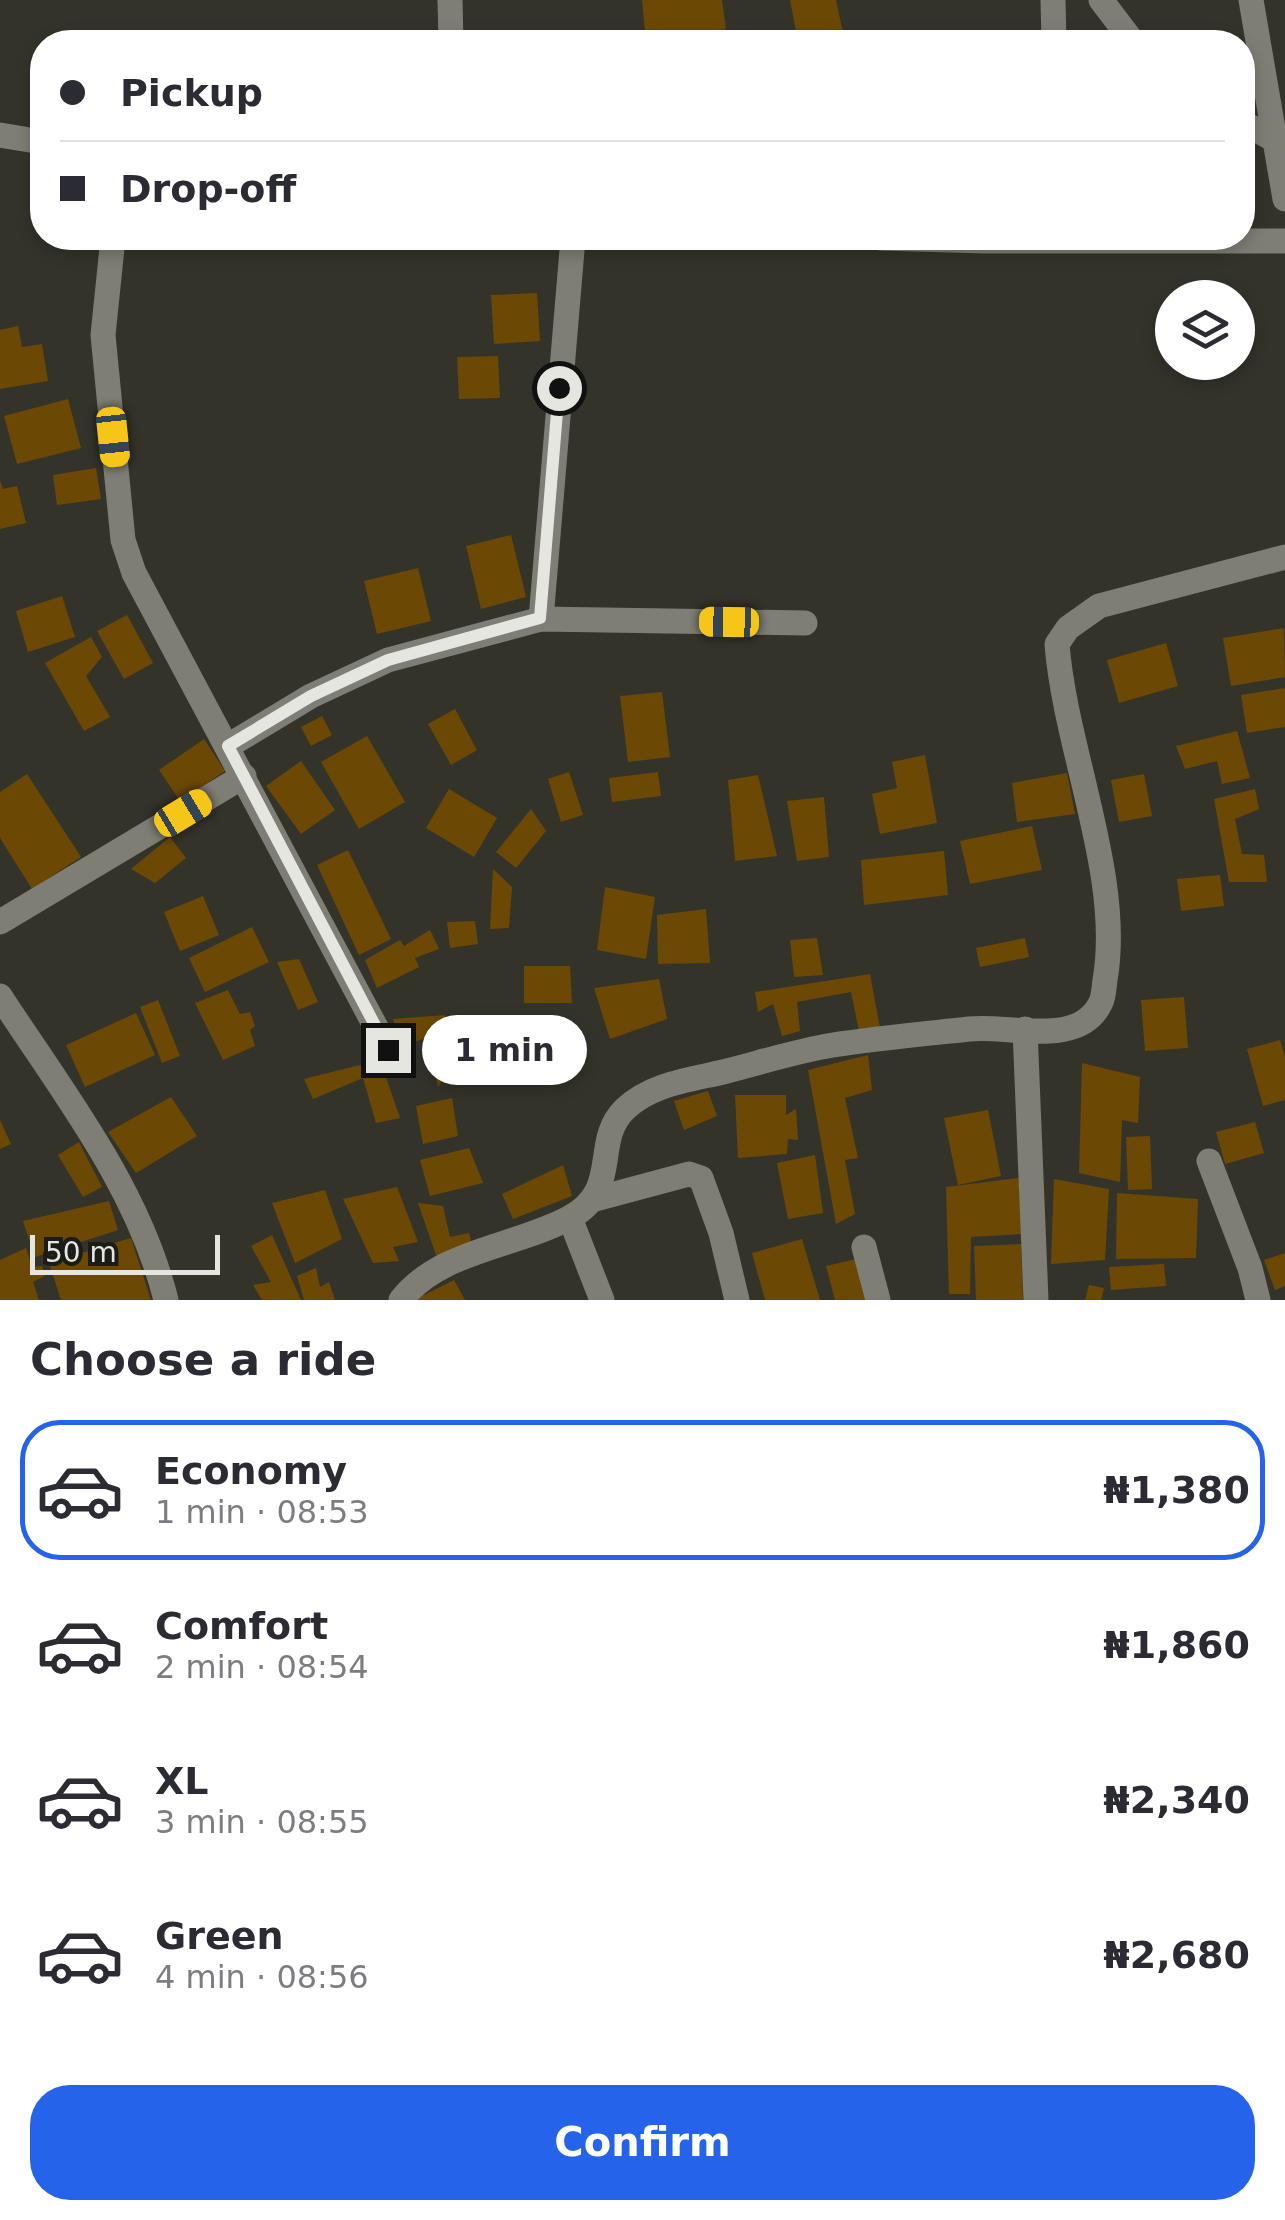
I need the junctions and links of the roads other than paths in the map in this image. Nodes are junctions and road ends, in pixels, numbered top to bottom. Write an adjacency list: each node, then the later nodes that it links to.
1 (450, 0): 5 (street)
2 (1053, 0): 6 (street)
3 (1101, 0): 7 (street)
4 (1252, 0): 11 (street)
5 (450, 30)
6 (1054, 30)
7 (1121, 30)
8 (1255, 129): 11 (street)
9 (0, 135): 10 (street)
10 (30, 140)
11 (1275, 140): 12 (street)
12 (1285, 198)
13 (1255, 241): 14 (street)
14 (1285, 241)
15 (112, 250): 20 (street)
16 (572, 250): 18 (street)
17 (1285, 556): 24 (street)
18 (540, 618): 19 (street); 20 (street)
19 (805, 623)
20 (228, 746): 21 (street)
21 (244, 776): 22 (street); 25 (street)
22 (0, 922)
23 (0, 996): 30 (street)
24 (1025, 1029): 27 (street); 35 (street)
25 (388, 1050)
26 (1210, 1161): 36 (street)
27 (592, 1200): 28 (street); 33 (street)
28 (570, 1218): 31 (street); 32 (street)
29 (864, 1246): 34 (street)
30 (166, 1300)
31 (401, 1300)
32 (602, 1300)
33 (736, 1300)
34 (878, 1300)
35 (1036, 1300)
36 (1258, 1300)

